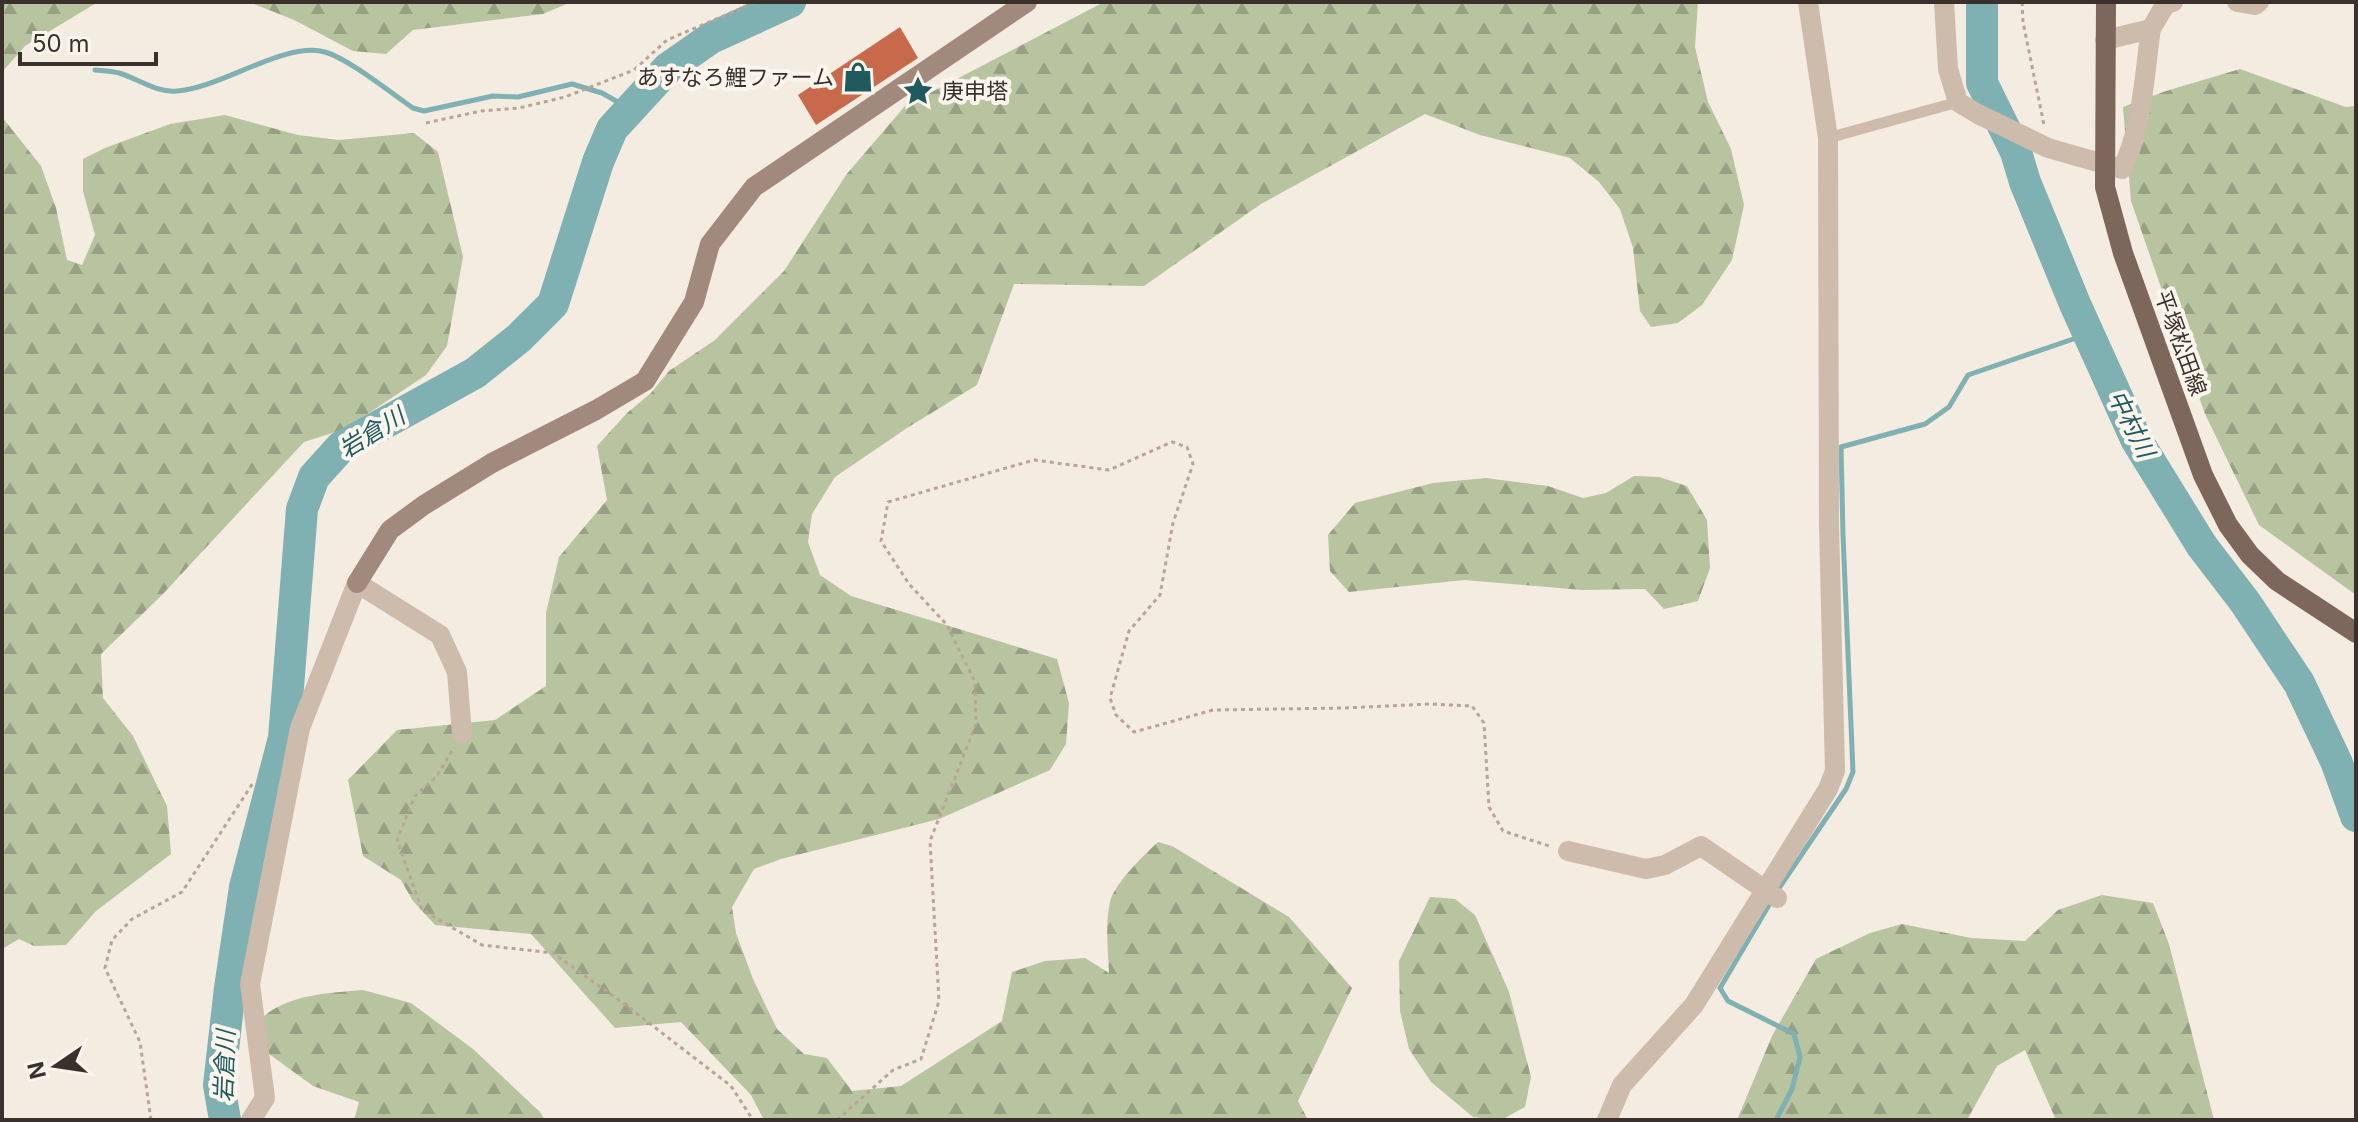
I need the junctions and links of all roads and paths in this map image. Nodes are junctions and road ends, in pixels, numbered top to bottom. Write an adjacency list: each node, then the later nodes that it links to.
1 (756, 2): 13 (path)
2 (1027, 2): 17 (street)
3 (1808, 2): 14 (street)
4 (1944, 2): 12 (street)
5 (2022, 2): 15 (path)
6 (2106, 2): 11 (main road, 平塚松田線)
7 (2173, 2): 10 (street)
8 (2237, 2): 9 (street)
9 (2259, 2)
10 (2151, 29): 11 (street); 16 (street)
11 (2105, 40): 16 (main road, 平塚松田線)
12 (1958, 102): 14 (lane); 15 (street)
13 (426, 123)
14 (1828, 138): 22 (street)
15 (2043, 146): 16 (street)
16 (2105, 163): 18 (main road, 平塚松田線)
17 (357, 583): 19 (street); 24 (street)
18 (2356, 633)
19 (462, 734): 25 (path)
20 (253, 783): 23 (path)
21 (1568, 851): 22 (street); 26 (path)
22 (1771, 894): 27 (street)
23 (151, 1120)
24 (251, 1120)
25 (753, 1120)
26 (837, 1120)
27 (1607, 1120)

